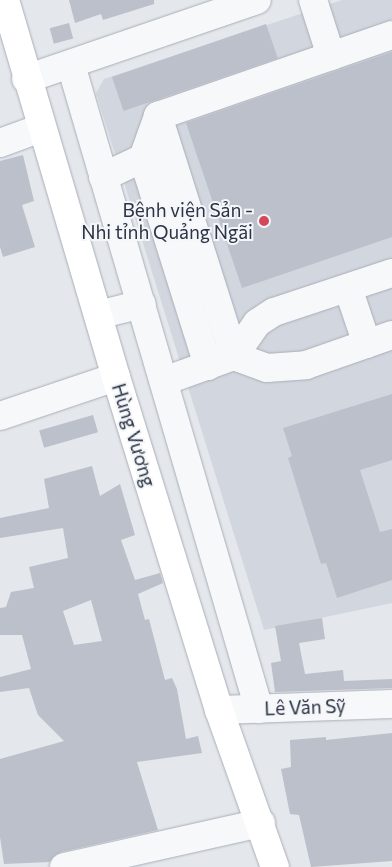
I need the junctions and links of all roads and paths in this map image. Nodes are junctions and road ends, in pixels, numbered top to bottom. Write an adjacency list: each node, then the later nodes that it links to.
1 (5, 0): 7 (main road, Hùng Vương)
2 (257, 0): 6 (street)
3 (313, 0): 5 (street)
4 (392, 35): 5 (street)
5 (331, 56): 8 (street)
6 (71, 65): 7 (street); 12 (street)
7 (26, 79): 9 (main road, Hùng Vương)
8 (158, 116): 11 (street); 15 (street)
9 (41, 128): 10 (street); 18 (main road, Hùng Vương)
10 (0, 143)
11 (143, 158): 12 (street); 17 (street)
12 (103, 177): 16 (street)
13 (392, 273): 14 (street)
14 (348, 288): 19 (street); 20 (street)
15 (216, 299): 17 (street); 20 (street)
16 (142, 304): 18 (street); 23 (street)
17 (190, 308): 21 (street)
18 (98, 316): 22 (main road, Hùng Vương)
19 (379, 340): 20 (street)
20 (234, 356): 21 (street)
21 (208, 366): 23 (street)
22 (116, 377): 24 (street); 27 (main road, Hùng Vương)
23 (164, 381): 26 (street)
24 (0, 416)
25 (392, 704): 26 (street, Lê Văn Sỹ)
26 (259, 709): 27 (street, Lê Văn Sỹ)
27 (219, 710): 28 (main road, Hùng Vương)
28 (261, 823): 29 (street); 30 (main road, Hùng Vương)
29 (64, 867)
30 (275, 867)

